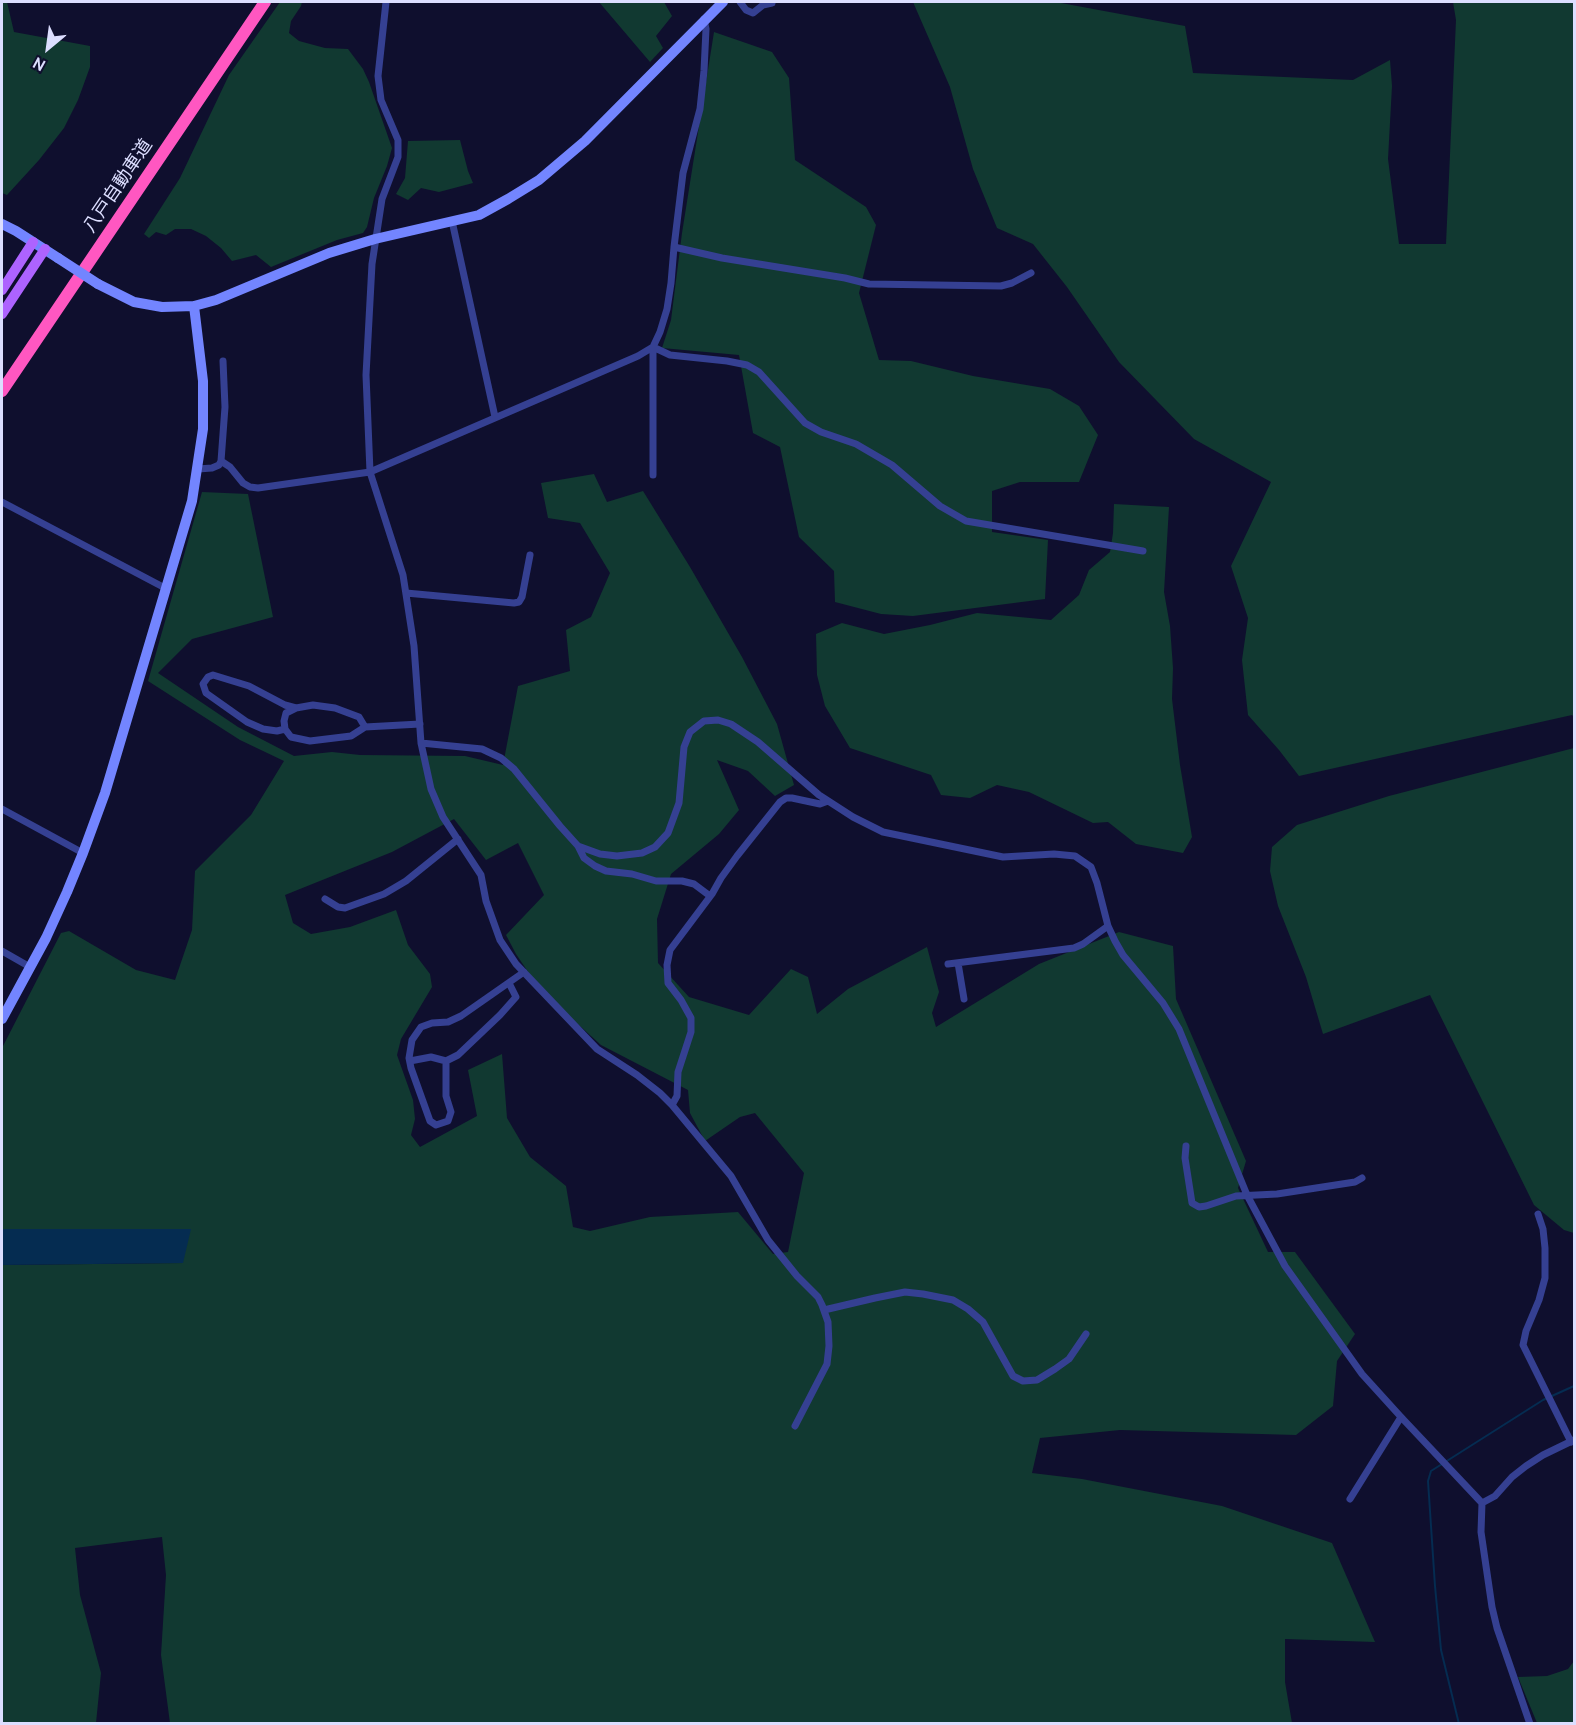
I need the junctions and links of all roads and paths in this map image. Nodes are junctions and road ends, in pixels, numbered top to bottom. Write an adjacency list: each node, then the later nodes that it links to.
1 (265, 2): 19 (highway, 八戸自動車道)
2 (386, 2): 9 (street)
3 (723, 2): 6 (street)
4 (740, 2): 5 (street)
5 (772, 3)
6 (704, 18): 7 (street); 11 (street)
7 (453, 221): 9 (street); 20 (street)
8 (2, 224): 10 (street)
9 (375, 239): 15 (street); 23 (street)
10 (33, 242): 12 (street); 14 (main road)
11 (674, 247): 13 (street); 17 (street)
12 (45, 249): 15 (street, bridge); 16 (main road)
13 (1031, 273)
14 (2, 290)
15 (194, 306): 22 (street)
16 (2, 314)
17 (653, 347): 20 (street); 24 (street); 26 (street)
18 (223, 361): 21 (street)
19 (2, 391)
20 (495, 417): 23 (street)
21 (221, 461): 22 (street); 23 (street)
22 (198, 469): 28 (street)
23 (370, 472): 29 (street)
24 (653, 475)
25 (2, 502): 28 (street)
26 (1143, 551)
27 (530, 555): 29 (street)
28 (165, 588): 39 (street)
29 (406, 593): 31 (street)
30 (296, 708): 32 (street); 33 (street); 33 (street)
31 (420, 724): 32 (street); 34 (street)
32 (365, 727): 33 (street)
33 (285, 729)
34 (421, 744): 37 (street); 38 (street)
35 (828, 801): 38 (street); 40 (street); 42 (street)
36 (2, 809): 39 (street)
37 (458, 839): 41 (street); 47 (street)
38 (578, 846): 40 (street)
39 (83, 853): 46 (street)
40 (710, 897): 53 (street)
41 (325, 898)
42 (1108, 926): 44 (street); 56 (street)
43 (2, 951): 46 (street)
44 (958, 963): 45 (street); 49 (street)
45 (948, 964)
46 (30, 967): 50 (street)
47 (524, 972): 48 (street); 53 (street)
48 (509, 983): 51 (street); 52 (street)
49 (964, 999)
50 (2, 1019)
51 (410, 1061): 52 (street); 52 (street)
52 (447, 1061)
53 (672, 1106): 58 (street)
54 (1185, 1146): 56 (street)
55 (1362, 1178): 56 (street)
56 (1247, 1195): 60 (street)
57 (1538, 1214): 62 (street)
58 (824, 1310): 59 (street); 61 (street)
59 (1086, 1334)
60 (1401, 1418): 63 (street); 64 (street)
61 (795, 1426)
62 (1573, 1441): 64 (street)
63 (1350, 1499)
64 (1482, 1503): 65 (street)
65 (1530, 1724)

